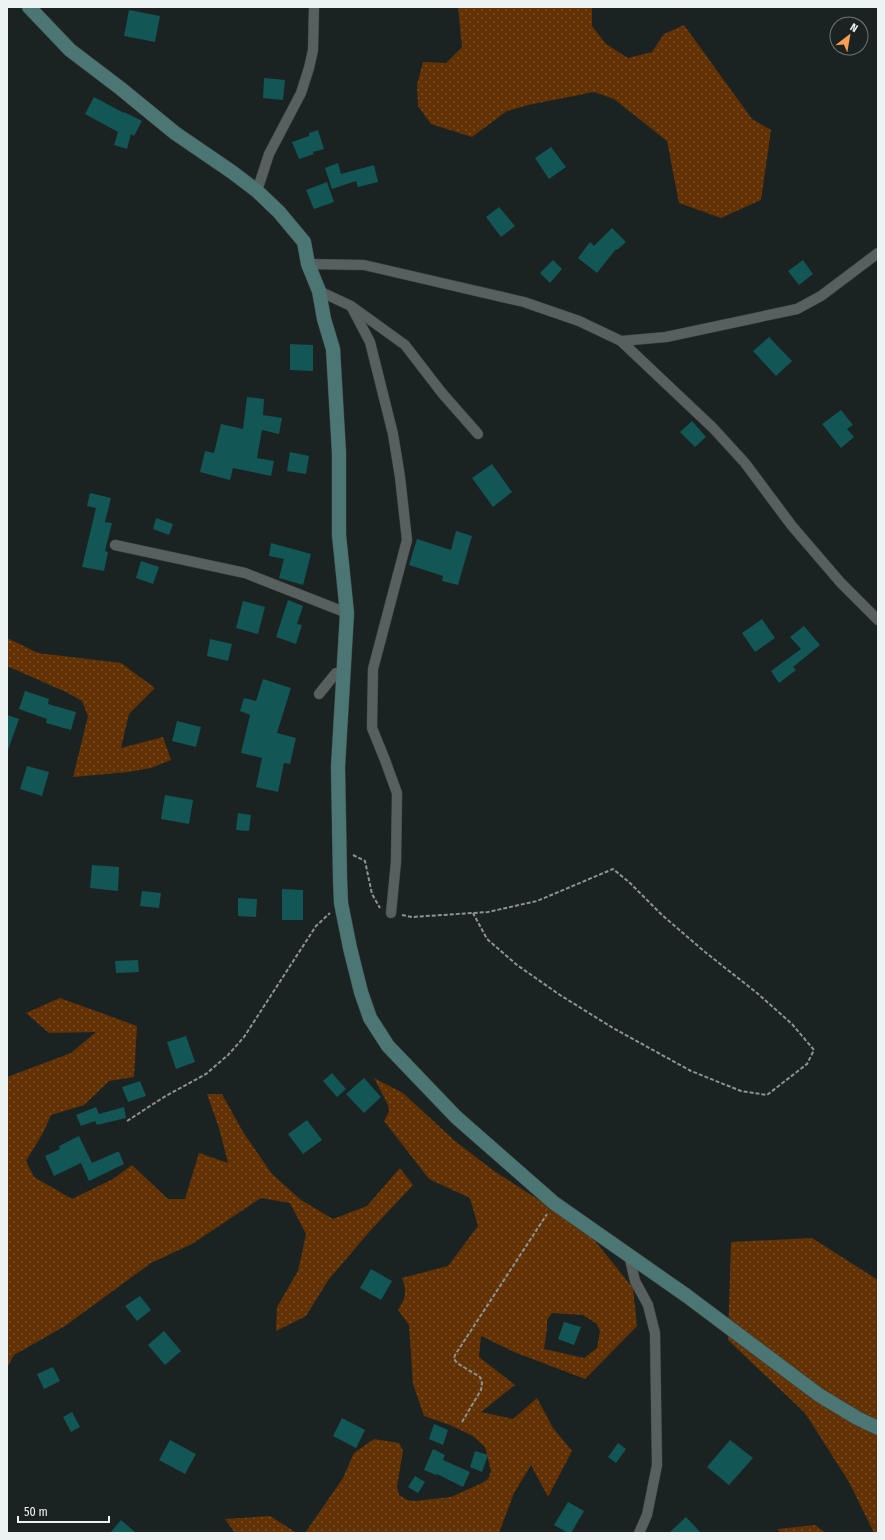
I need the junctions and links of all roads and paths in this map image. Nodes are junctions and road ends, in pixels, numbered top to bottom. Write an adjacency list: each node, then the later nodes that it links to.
1 (29, 7): 3 (main road)
2 (314, 7): 3 (street)
3 (257, 191): 5 (main road)
4 (878, 253): 8 (street)
5 (308, 264): 6 (main road); 8 (street)
6 (319, 291): 7 (street); 11 (main road)
7 (351, 306): 9 (street); 17 (street)
8 (621, 341): 12 (street)
9 (478, 434)
10 (115, 545): 11 (street)
11 (347, 613): 13 (main road)
12 (878, 620)
13 (344, 674): 14 (street); 15 (main road)
14 (319, 694)
15 (339, 848): 16 (main road); 17 (path)
16 (341, 903): 19 (path); 20 (main road)
17 (391, 913): 18 (path)
18 (474, 913): 18 (path)
19 (127, 1121)
20 (554, 1203): 21 (main road); 22 (path)
21 (629, 1255): 23 (main road); 24 (street)
22 (462, 1422)
23 (878, 1428)
24 (639, 1533)

